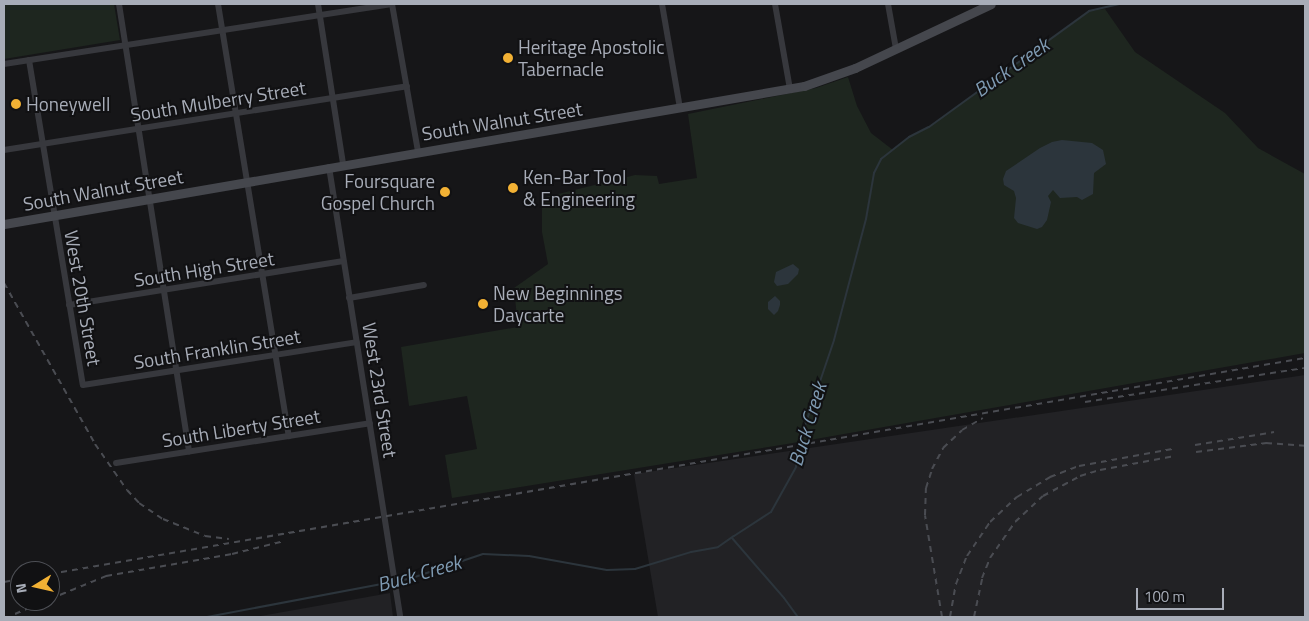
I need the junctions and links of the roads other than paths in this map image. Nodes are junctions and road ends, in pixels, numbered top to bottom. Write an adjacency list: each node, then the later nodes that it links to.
1 (119, 4): 11 (street)
2 (218, 4): 10 (street)
3 (318, 4): 9 (street)
4 (391, 4): 9 (street); 15 (street)
5 (662, 4): 18 (street)
6 (775, 4): 16 (street)
7 (888, 4): 12 (street)
8 (986, 5): 12 (main road, South Walnut Street)
9 (319, 14): 10 (street); 17 (street)
10 (222, 30): 11 (street); 19 (street)
11 (126, 45): 13 (street); 20 (street)
12 (896, 49): 16 (main road, South Walnut Street)
13 (29, 60): 14 (street); 21 (street, West 20th Street)
14 (4, 64)
15 (407, 86): 17 (street, South Mulberry Street); 23 (street)
16 (790, 88): 18 (main road, South Walnut Street)
17 (333, 98): 19 (street, South Mulberry Street); 24 (street)
18 (680, 108): 23 (main road, South Walnut Street)
19 (236, 112): 20 (street, South Mulberry Street); 26 (street)
20 (139, 129): 21 (street, South Mulberry Street); 27 (street)
21 (42, 144): 22 (street, South Mulberry Street); 28 (street, West 20th Street)
22 (4, 150)
23 (418, 151): 24 (main road, South Walnut Street)
24 (343, 164): 25 (main road, South Walnut Street)
25 (329, 167): 26 (main road, South Walnut Street); 30 (street, West 23rd Street)
26 (247, 181): 27 (main road, South Walnut Street); 31 (street)
27 (150, 199): 28 (main road, South Walnut Street); 33 (street)
28 (53, 215): 29 (main road, South Walnut Street); 35 (street, West 20th Street)
29 (4, 224)
30 (344, 261): 31 (street, South High Street); 34 (street, West 23rd Street)
31 (262, 275): 33 (street, South High Street); 37 (street)
32 (424, 285): 34 (street)
33 (165, 291): 35 (street, South High Street); 38 (street)
34 (349, 298): 36 (street, West 23rd Street)
35 (69, 305): 39 (street, West 20th Street)
36 (357, 342): 37 (street, South Franklin Street); 40 (street, West 23rd Street)
37 (276, 354): 38 (street, South Franklin Street); 41 (street)
38 (177, 371): 39 (street, South Franklin Street); 42 (street)
39 (83, 385)
40 (370, 424): 41 (street, South Liberty Street); 44 (street, West 23rd Street)
41 (289, 436): 42 (street, South Liberty Street)
42 (189, 452): 43 (street, South Liberty Street)
43 (116, 462)
44 (400, 617)

